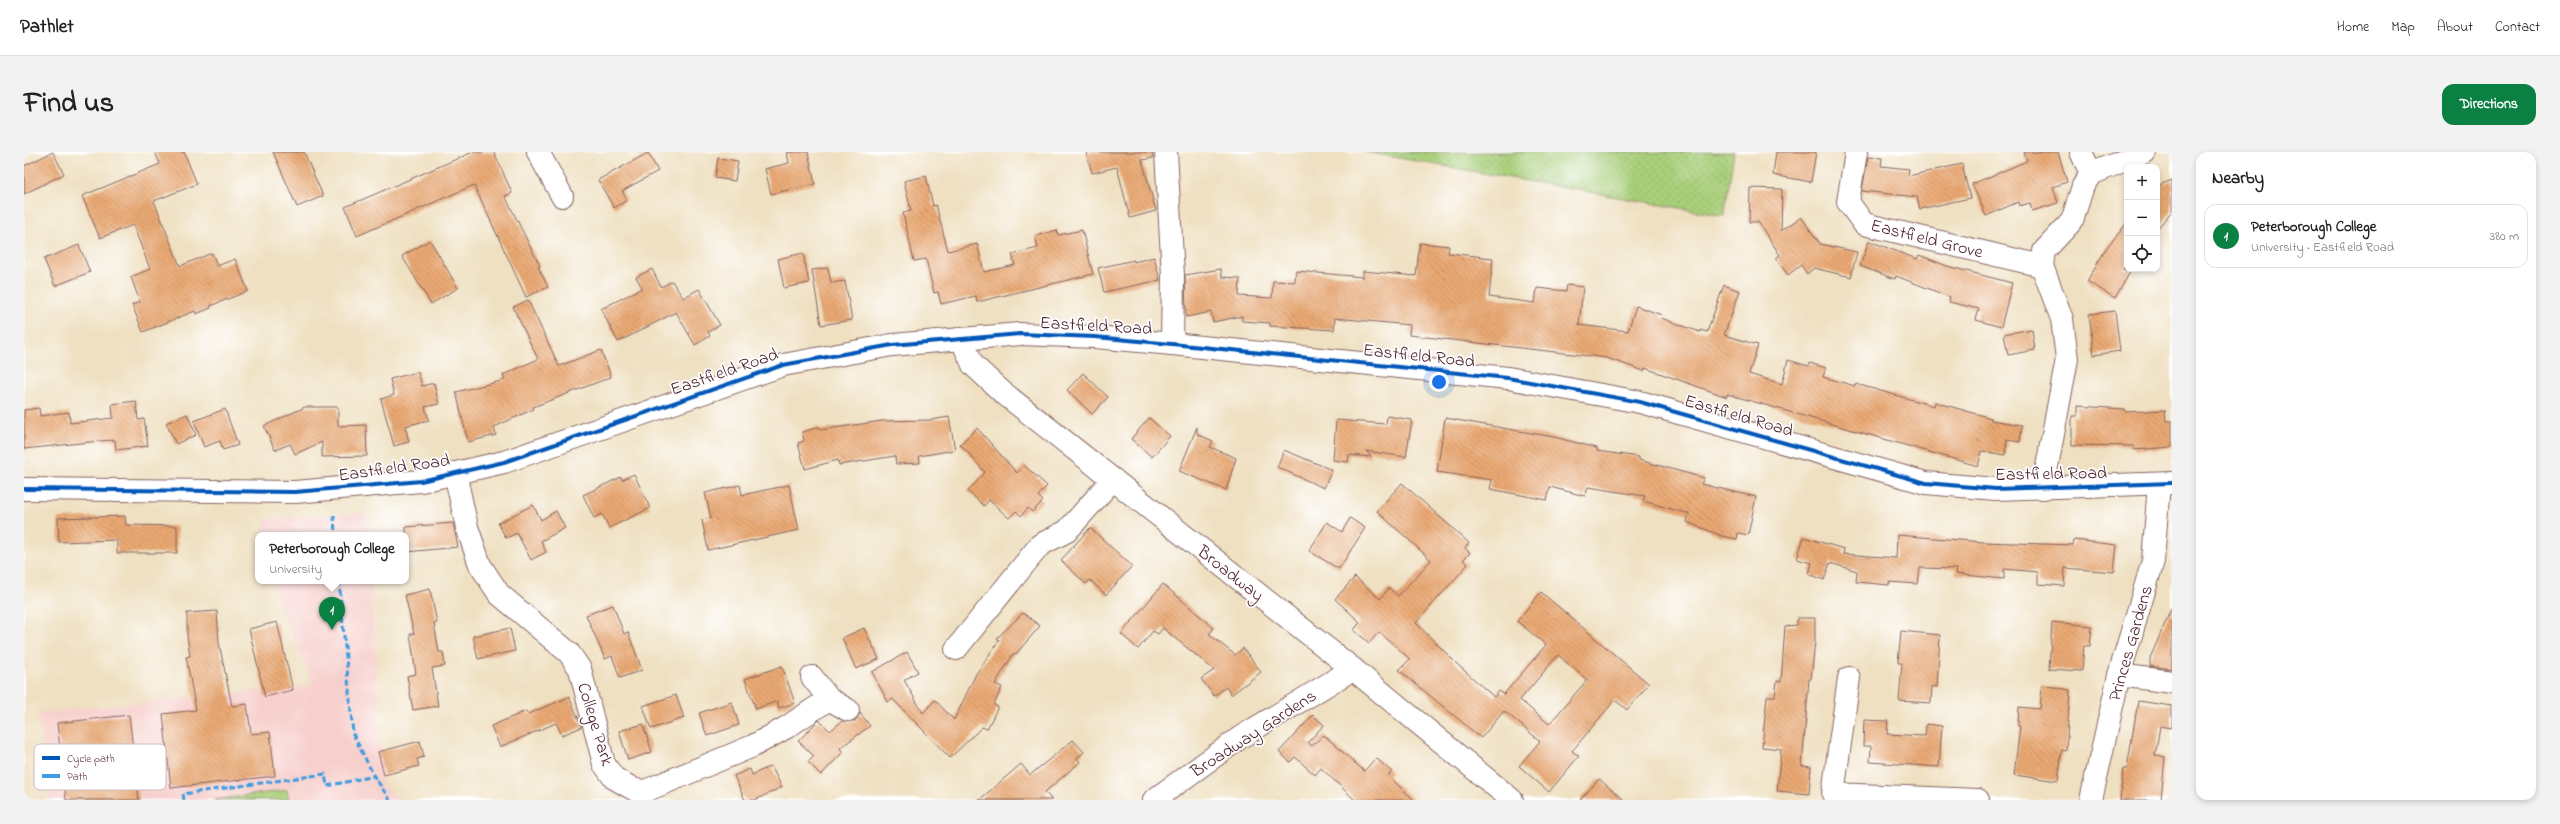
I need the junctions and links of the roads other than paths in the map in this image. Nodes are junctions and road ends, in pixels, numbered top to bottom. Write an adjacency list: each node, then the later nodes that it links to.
1 (538, 152): 7 (street)
2 (1166, 152): 10 (street)
3 (1856, 152): 8 (street, Eastfield Grove)
4 (2081, 152): 6 (street)
5 (2145, 152): 6 (street)
6 (2091, 174): 8 (street)
7 (562, 196)
8 (2042, 266): 14 (street)
9 (961, 338): 10 (street, Eastfield Road); 11 (street, Eastfield Road); 12 (street, Broadway)
10 (1172, 344): 14 (street, Eastfield Road)
11 (455, 473): 15 (street, Eastfield Road); 22 (street, College Park)
12 (1113, 480): 16 (street); 17 (street, Broadway)
13 (2165, 484): 14 (street, Eastfield Road); 18 (street, Princes Gardens)
14 (2043, 488)
15 (24, 489)
16 (956, 649)
17 (1353, 669): 24 (street, Broadway Gardens); 25 (street, Broadway)
18 (2118, 675): 21 (street); 27 (street, Princes Gardens)
19 (812, 677): 22 (street)
20 (1849, 678): 26 (street)
21 (2172, 682)
22 (829, 699): 23 (street)
23 (848, 710)
24 (1154, 800)
25 (1512, 800)
26 (1978, 800)
27 (2091, 800)

